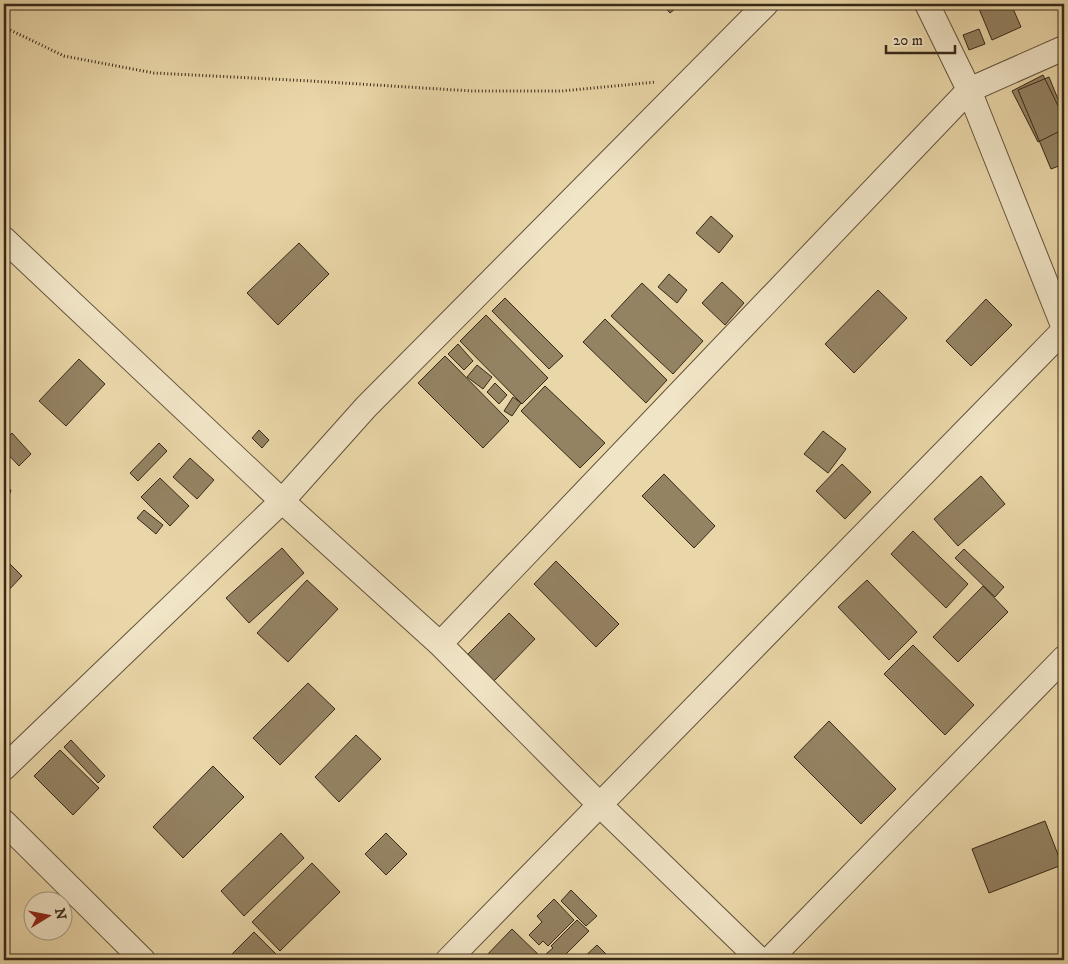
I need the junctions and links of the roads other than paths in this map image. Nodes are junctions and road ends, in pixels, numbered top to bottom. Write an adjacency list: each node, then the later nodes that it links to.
1 (766, 4): 7 (street)
2 (927, 4): 4 (street)
3 (1064, 48): 4 (street)
4 (968, 90): 6 (street); 8 (street)
5 (4, 239): 7 (street)
6 (1064, 329): 11 (street)
7 (282, 501): 8 (street); 10 (street)
8 (440, 644): 11 (street)
9 (1064, 658): 16 (street)
10 (4, 768)
11 (600, 805): 14 (street); 15 (street)
12 (4, 822): 13 (street)
13 (143, 960)
14 (448, 960)
15 (760, 960)
16 (769, 960)

